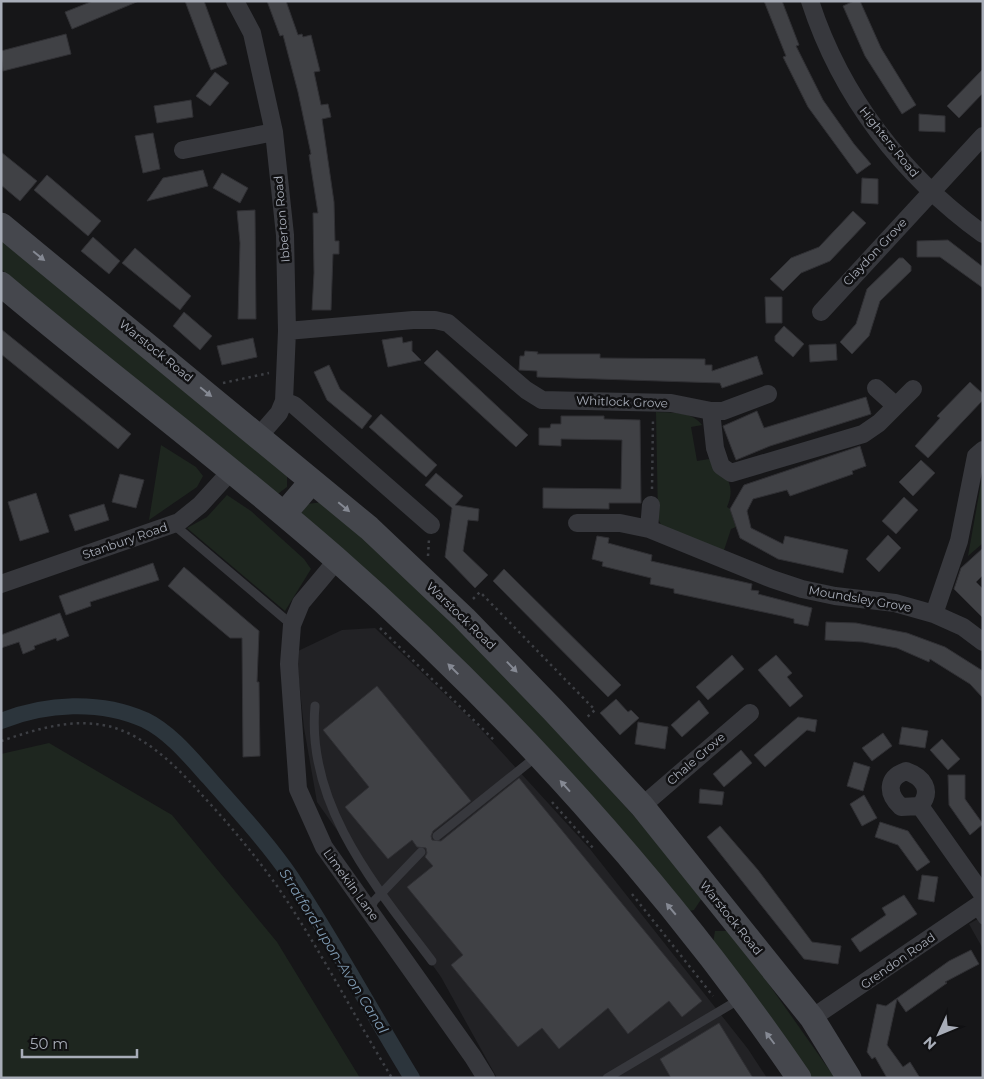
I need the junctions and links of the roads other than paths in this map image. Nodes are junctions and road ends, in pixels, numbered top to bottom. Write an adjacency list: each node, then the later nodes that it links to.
1 (235, 1): 3 (street, Ibberton Road)
2 (810, 1): 6 (street, Highters Road)
3 (274, 132): 5 (street); 11 (street, Ibberton Road)
4 (983, 136): 6 (street, Claydon Grove)
5 (183, 150)
6 (930, 192): 8 (street, Highters Road); 10 (street, Claydon Grove)
7 (1, 225): 18 (street, Warstock Road, one-way to 18)
8 (983, 234)
9 (1, 284): 20 (street)
10 (820, 312)
11 (287, 331): 15 (street, Ibberton Road); 17 (street, Whitlock Grove)
12 (876, 388): 16 (street)
13 (913, 389): 16 (street)
14 (768, 394): 17 (street)
15 (284, 401): 18 (street, Ibberton Road); 26 (street)
16 (896, 406): 17 (street)
17 (711, 411)
18 (260, 436): 21 (street, Warstock Road)
19 (983, 450): 30 (street)
20 (231, 471): 23 (street); 25 (street, Stanbury Road)
21 (312, 481): 23 (street); 36 (street, Warstock Road, one-way to 36)
22 (651, 505): 27 (street)
23 (284, 514): 28 (street)
24 (577, 523): 27 (street, Moundsley Grove)
25 (173, 524): 29 (street, Stanbury Road); 31 (lane)
26 (431, 525)
27 (649, 529): 30 (street, Moundsley Grove)
28 (337, 560): 31 (street, Limekiln Lane); 35 (street, one-way to 28)
29 (1, 584)
30 (934, 614): 32 (street, Moundsley Grove)
31 (292, 625): 43 (street, Limekiln Lane)
32 (983, 642)
33 (315, 706): 40 (lane)
34 (750, 713): 36 (street, Chale Grove)
35 (538, 756): 38 (lane); 44 (street, one-way to 35)
36 (642, 806): 42 (street, Warstock Road)
37 (920, 806): 41 (street)
38 (436, 836)
39 (421, 852): 40 (lane)
40 (381, 894): 43 (lane); 45 (lane)
41 (981, 906): 47 (street, Grendon Road)
42 (725, 909): 44 (street); 47 (street, Warstock Road)
43 (370, 910): 49 (street, Limekiln Lane)
44 (692, 934): 46 (street)
45 (432, 961)
46 (729, 1000): 48 (lane); 51 (street, one-way to 46)
47 (812, 1018): 52 (street, Warstock Road)
48 (618, 1075): 50 (lane)
49 (486, 1078)
50 (607, 1078)
51 (799, 1078)
52 (849, 1078)

